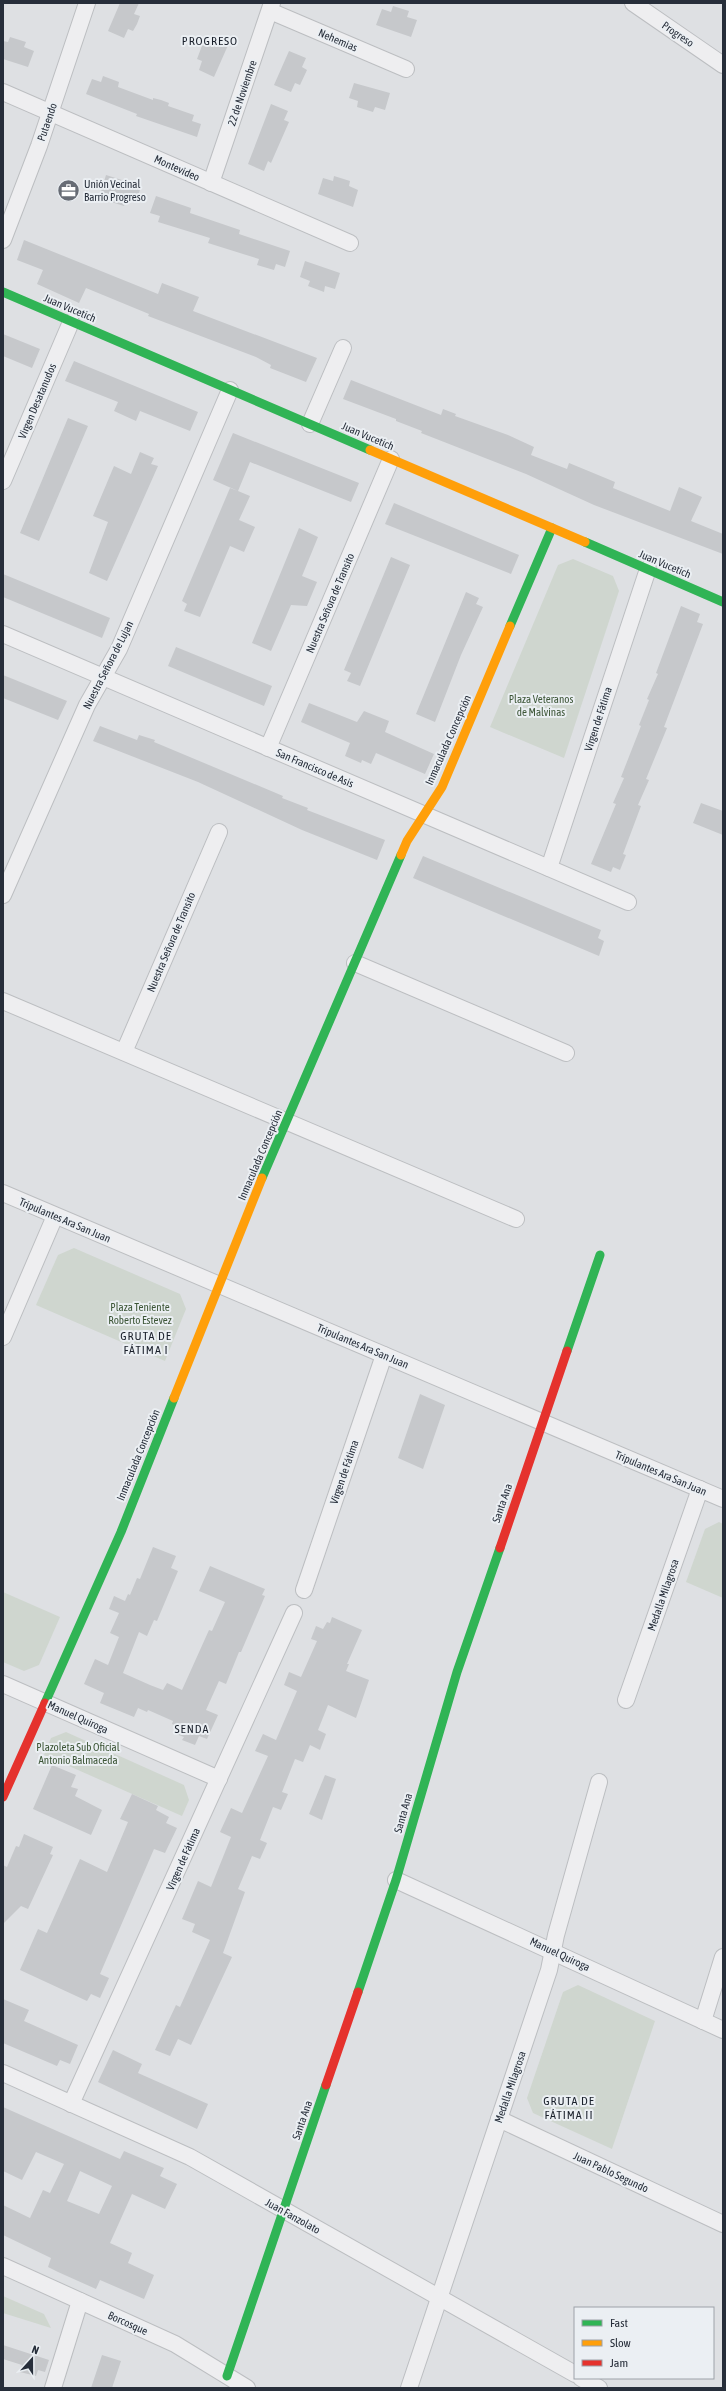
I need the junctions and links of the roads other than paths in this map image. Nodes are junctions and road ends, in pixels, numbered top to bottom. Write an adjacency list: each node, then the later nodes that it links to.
1 (87, 3): 7 (street, Putaendo)
2 (632, 3): 4 (street, Progreso)
3 (271, 7): 5 (street, Nehemias); 8 (street, 22 de Noviembre)
4 (723, 65)
5 (406, 69)
6 (3, 92): 7 (street, Montevideo)
7 (50, 112): 8 (street, Montevideo); 9 (street, Putaendo)
8 (211, 183): 10 (street, Montevideo)
9 (3, 240)
10 (350, 243)
11 (3, 292): 12 (street, Juan Vucetich)
12 (72, 322): 14 (street, Juan Vucetich); 17 (street, Virgen Desatanudos)
13 (343, 348): 15 (street)
14 (230, 390): 15 (street, Juan Vucetich); 22 (street, Nuestra Señora de Lujan)
15 (310, 424): 16 (street, Juan Vucetich)
16 (391, 459): 18 (street, Juan Vucetich); 23 (street, Nuestra Señora de Transito)
17 (3, 481)
18 (552, 528): 19 (street, Juan Vucetich); 24 (street, Inmaculada Concepción)
19 (648, 569): 20 (street, Juan Vucetich); 26 (street, Virgen de Fátima)
20 (723, 602)
21 (3, 634): 22 (street, San Francisco de Asis)
22 (103, 677): 23 (street, San Francisco de Asis); 27 (street, Nuestra Señora de Lujan)
23 (268, 748): 24 (street, San Francisco de Asis)
24 (424, 814): 26 (street, San Francisco de Asis); 29 (street, Inmaculada Concepción)
25 (219, 832): 31 (street, Nuestra Señora de Transito)
26 (549, 868): 28 (street, San Francisco de Asis)
27 (3, 895)
28 (628, 902)
29 (355, 963): 32 (street); 33 (street, Inmaculada Concepción)
30 (3, 1001): 31 (street)
31 (124, 1052): 33 (street)
32 (566, 1053)
33 (287, 1122): 36 (street); 38 (street, Inmaculada Concepción)
34 (3, 1193): 35 (street, Tripulantes Ara San Juan)
35 (56, 1216): 38 (street, Tripulantes Ara San Juan); 39 (street)
36 (516, 1219)
37 (600, 1256): 41 (street, Santa Ana)
38 (219, 1285): 40 (street, Tripulantes Ara San Juan); 48 (street, Inmaculada Concepción)
39 (3, 1336)
40 (384, 1355): 41 (street, Tripulantes Ara San Juan); 44 (street, Virgen de Fátima)
41 (542, 1423): 42 (street, Tripulantes Ara San Juan); 52 (street, Santa Ana)
42 (700, 1490): 43 (street, Tripulantes Ara San Juan); 47 (street, Medalla Milagrosa)
43 (723, 1499)
44 (304, 1590)
45 (294, 1613): 49 (street, Virgen de Fátima)
46 (3, 1684): 48 (street, Manuel Quiroga)
47 (626, 1700)
48 (45, 1702): 49 (street, Manuel Quiroga); 51 (street, Inmaculada Concepción)
49 (219, 1779): 58 (street, Virgen de Fátima)
50 (599, 1782): 53 (street, Medalla Milagrosa)
51 (3, 1797)
52 (396, 1880): 53 (street, Manuel Quiroga); 60 (street, Santa Ana)
53 (552, 1951): 55 (street, Manuel Quiroga); 59 (street, Medalla Milagrosa)
54 (723, 1957): 55 (street)
55 (703, 2020): 56 (street, Manuel Quiroga)
56 (723, 2030)
57 (3, 2073): 58 (street, Juan Fanzolato)
58 (71, 2104): 60 (street, Juan Fanzolato)
59 (499, 2119): 61 (street, Juan Pablo Segundo); 63 (street, Medalla Milagrosa)
60 (283, 2210): 63 (street, Juan Fanzolato); 66 (street, Santa Ana)
61 (723, 2224)
62 (3, 2266): 64 (street, Borcosque)
63 (439, 2298): 65 (street, Juan Fanzolato); 70 (street, Medalla Milagrosa)
64 (80, 2301): 66 (street, Borcosque); 68 (street)
65 (574, 2373)
66 (227, 2376): 69 (street, Borcosque)
67 (583, 2379): 71 (street)
68 (53, 2388)
69 (248, 2388)
70 (409, 2388)
71 (599, 2388)

